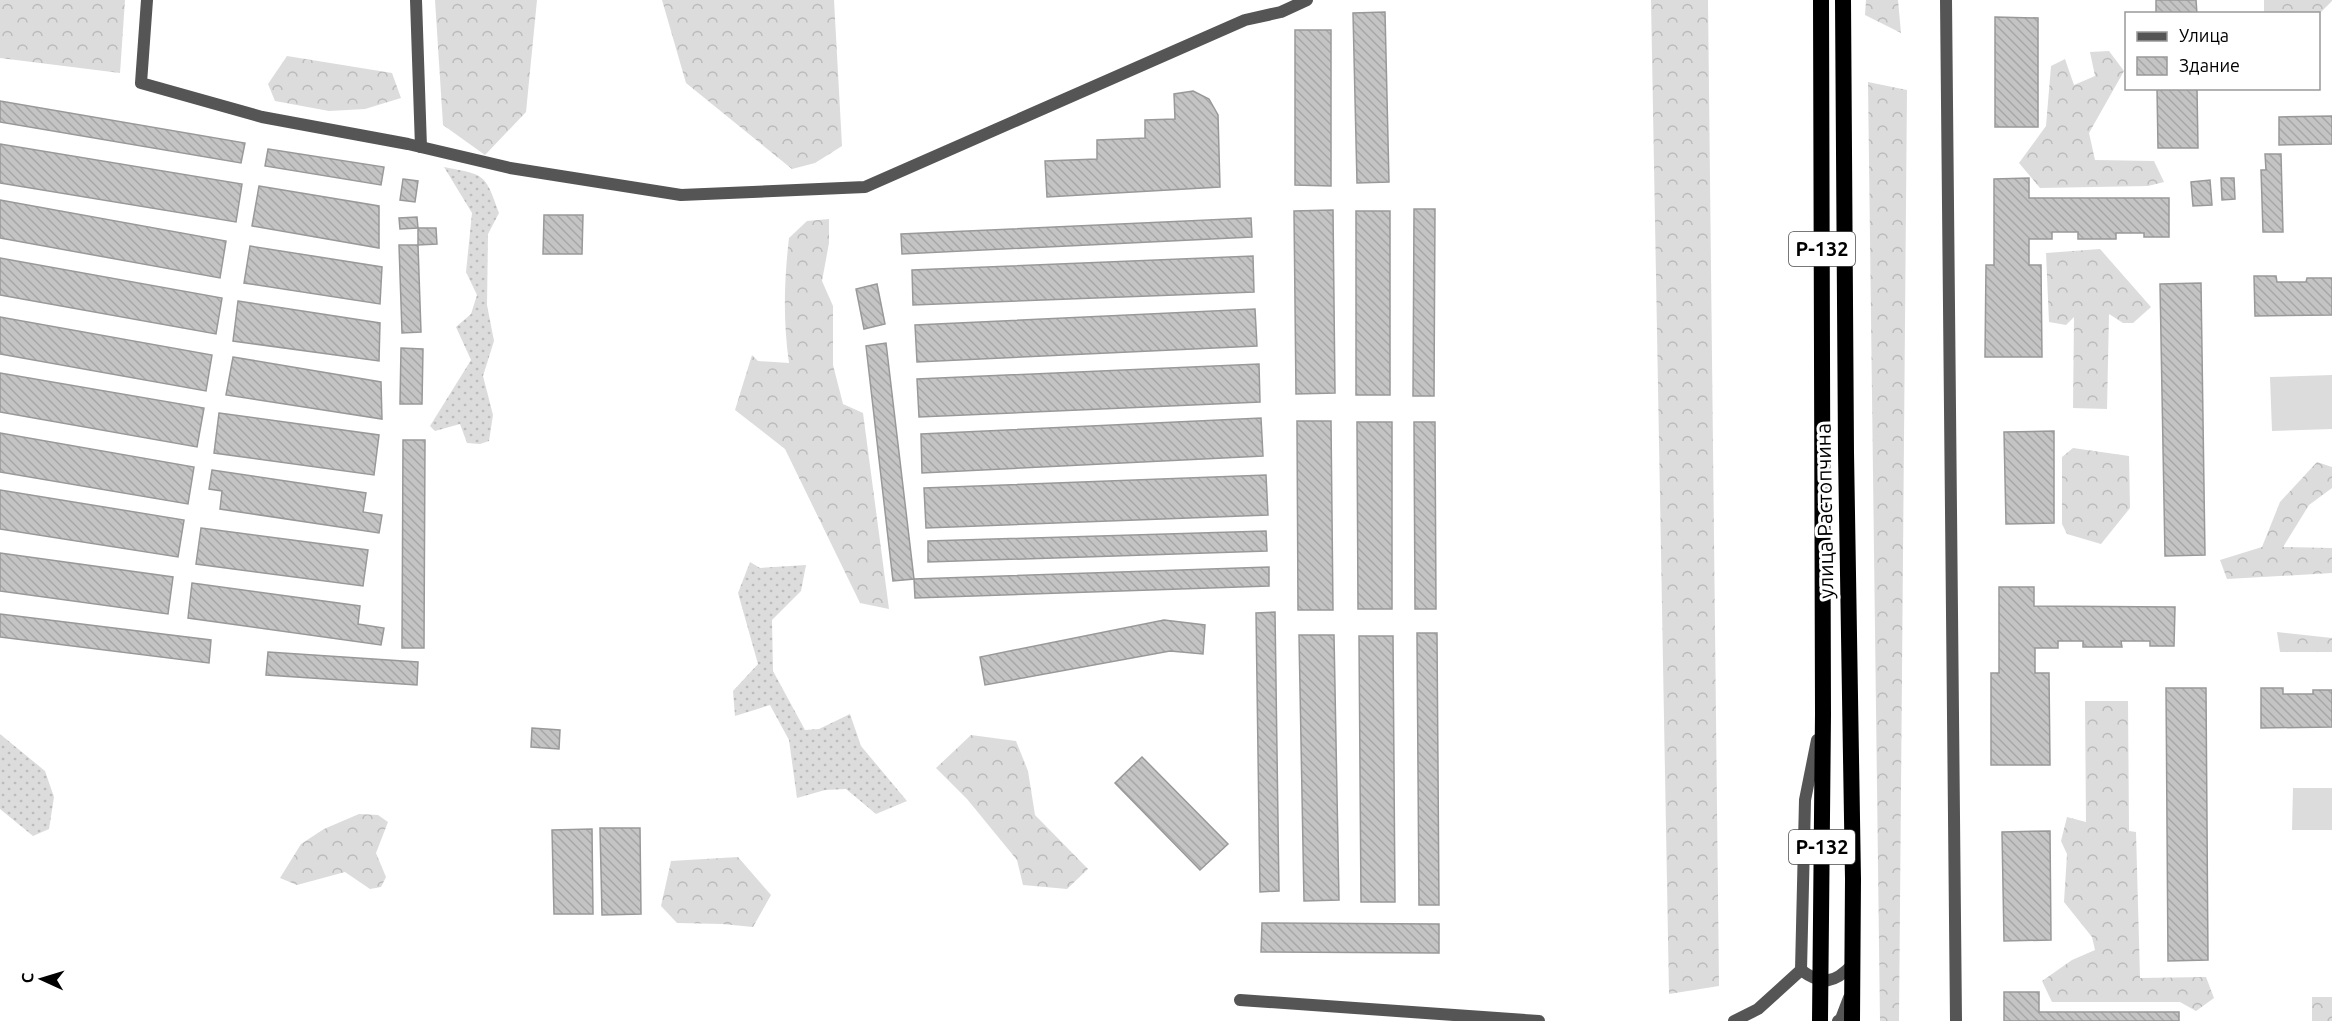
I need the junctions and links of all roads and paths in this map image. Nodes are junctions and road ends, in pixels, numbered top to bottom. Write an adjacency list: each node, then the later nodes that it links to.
1 (416, 0): 7 (street)
2 (1307, 0): 7 (street)
3 (1821, 0): 8 (highway, улица Растопчина / Р-132)
4 (1843, 0): 9 (highway, улица Растопчина / Р-132)
5 (1946, 0): 21 (street)
6 (147, 6): 7 (street)
7 (421, 147)
8 (1823, 714): 10 (street); 11 (highway, улица Растопчина / Р-132)
9 (1852, 965): 11 (street); 12 (highway, улица Растопчина / Р-132)
10 (1801, 970): 11 (street); 17 (street)
11 (1821, 980): 18 (highway, улица Растопчина / Р-132)
12 (1852, 989): 19 (street); 20 (highway, улица Растопчина / Р-132)
13 (1240, 1000): 14 (street)
14 (1442, 1017): 15 (street)
15 (1487, 1019): 16 (street)
16 (1539, 1021)
17 (1734, 1021)
18 (1820, 1021)
19 (1838, 1021)
20 (1852, 1021)
21 (1956, 1021)

